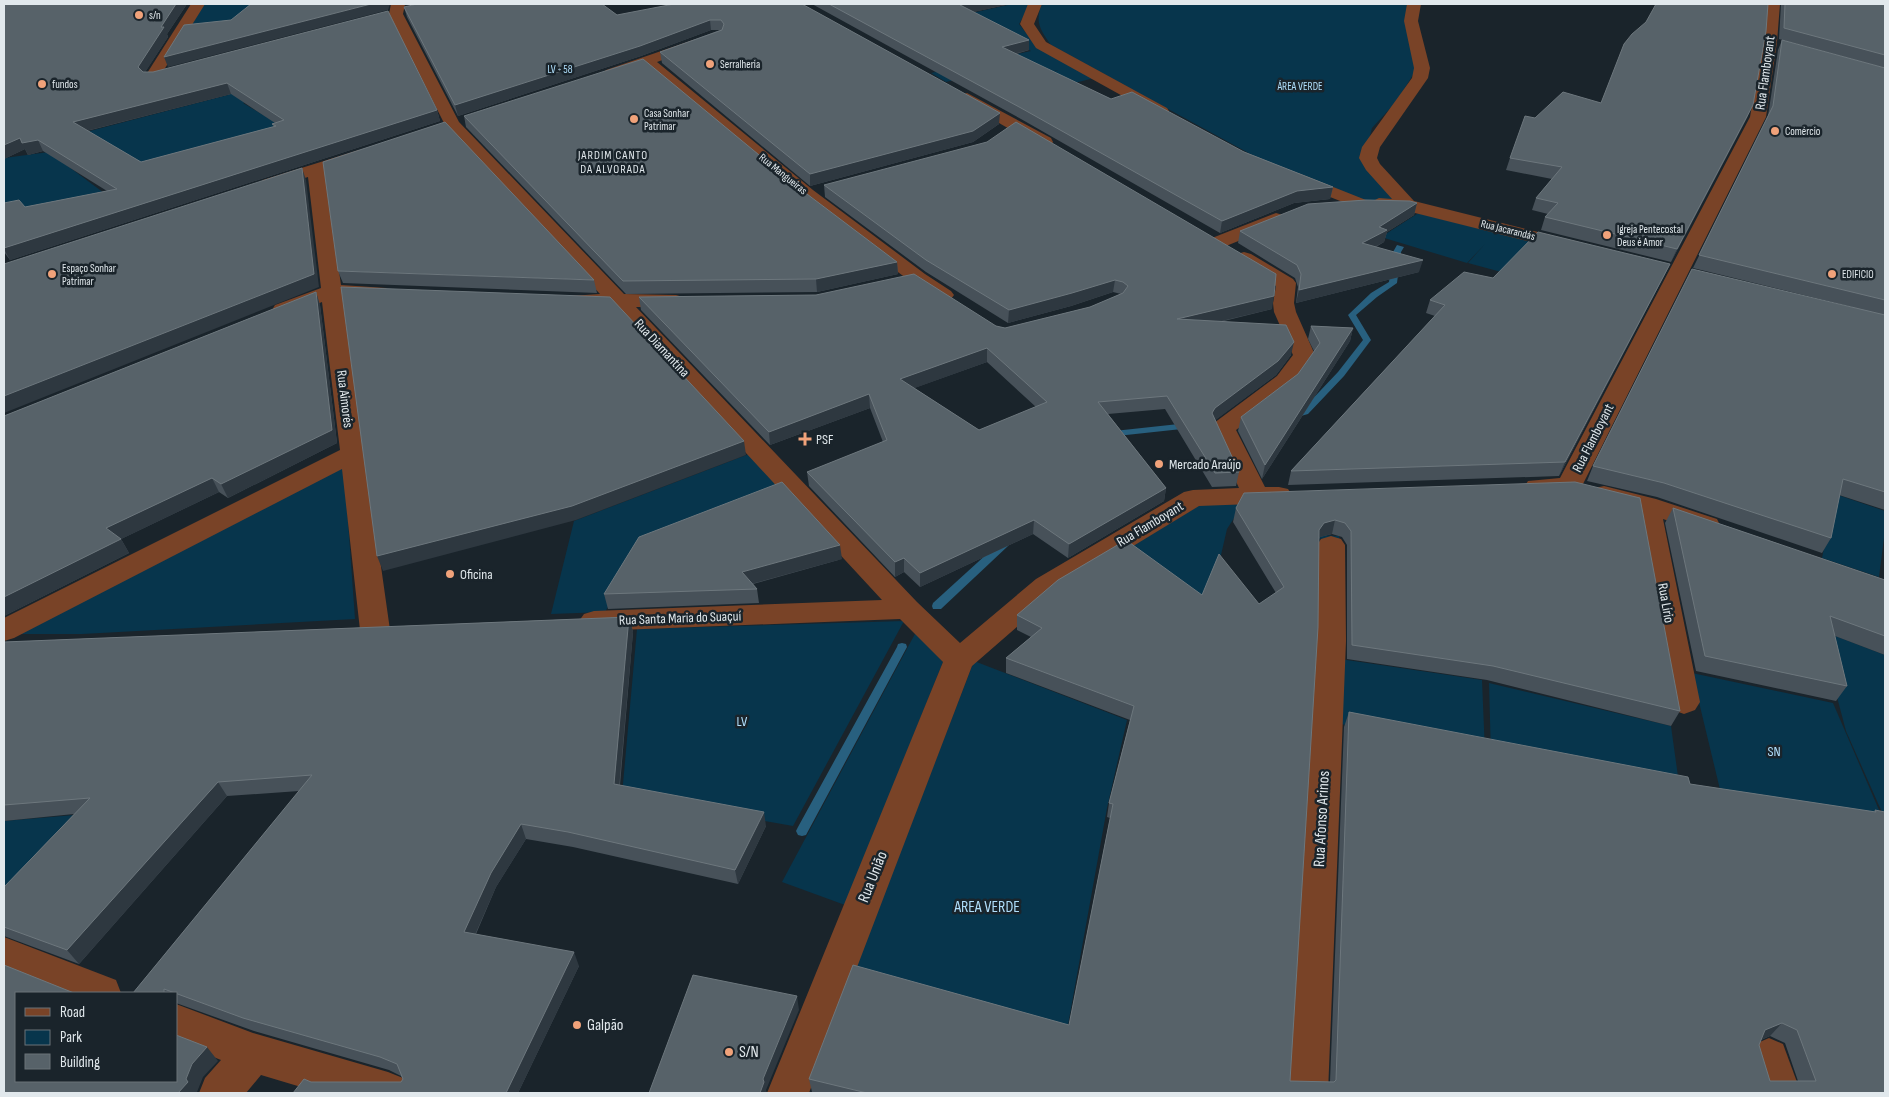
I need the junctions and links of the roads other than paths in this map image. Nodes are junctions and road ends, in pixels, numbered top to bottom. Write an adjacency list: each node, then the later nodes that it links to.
1 (198, 4): 8 (street)
2 (1035, 4): 11 (street)
3 (1414, 4): 20 (street)
4 (1773, 4): 34 (street, Rua Flamboyant)
5 (397, 11): 30 (street, Rua Diamantina)
6 (708, 38): 7 (street)
7 (647, 61): 9 (street); 18 (street, Rua Mangueiras)
8 (172, 74)
9 (591, 79)
10 (954, 90): 12 (street)
11 (1177, 120)
12 (1057, 149)
13 (370, 151): 14 (street)
14 (316, 169): 17 (street); 26 (street, Rua Aimorés)
15 (1282, 171): 19 (street)
16 (826, 189): 18 (street)
17 (249, 190)
18 (807, 194): 24 (street, Rua Mangueiras)
19 (1363, 204): 20 (street, Rua Jacarandás); 21 (street, Rua Jacarandás)
20 (1407, 205): 23 (street, Rua Jacarandás)
21 (1319, 208)
22 (1292, 213): 37 (street)
23 (1585, 249)
24 (918, 278): 25 (street); 31 (street, Rua Mangueiras)
25 (890, 284)
26 (331, 291): 27 (street); 32 (street); 33 (street, Rua Aimorés)
27 (400, 293)
28 (559, 299): 30 (street)
29 (698, 301): 30 (street)
30 (618, 302): 41 (street, Rua Diamantina)
31 (956, 302)
32 (267, 316)
33 (352, 454): 44 (street, Rua Aimorés); 45 (street)
34 (1569, 486): 35 (street, Rua Flamboyant); 38 (street)
35 (1510, 488)
36 (1305, 494): 37 (street, Rua Flamboyant)
37 (1256, 496): 49 (street, Rua Flamboyant)
38 (1648, 505): 39 (street); 50 (street, Rua Lírio)
39 (1730, 533)
40 (1331, 545): 58 (street, Rua Afonso Arinos)
41 (907, 609): 42 (street, Rua Santa Maria do Suaçuí); 49 (street, Rua Diamantina)
42 (572, 622)
43 (404, 629): 44 (street)
44 (374, 630): 46 (street)
45 (4, 631)
46 (345, 631)
47 (43, 643): 48 (street)
48 (4, 644)
49 (959, 660): 57 (street, Rua União)
50 (1684, 702)
51 (4, 954): 52 (street)
52 (99, 992)
53 (178, 1024): 54 (street)
54 (253, 1053): 55 (street); 56 (street)
55 (220, 1093)
56 (388, 1093)
57 (788, 1093)
58 (1307, 1093)

